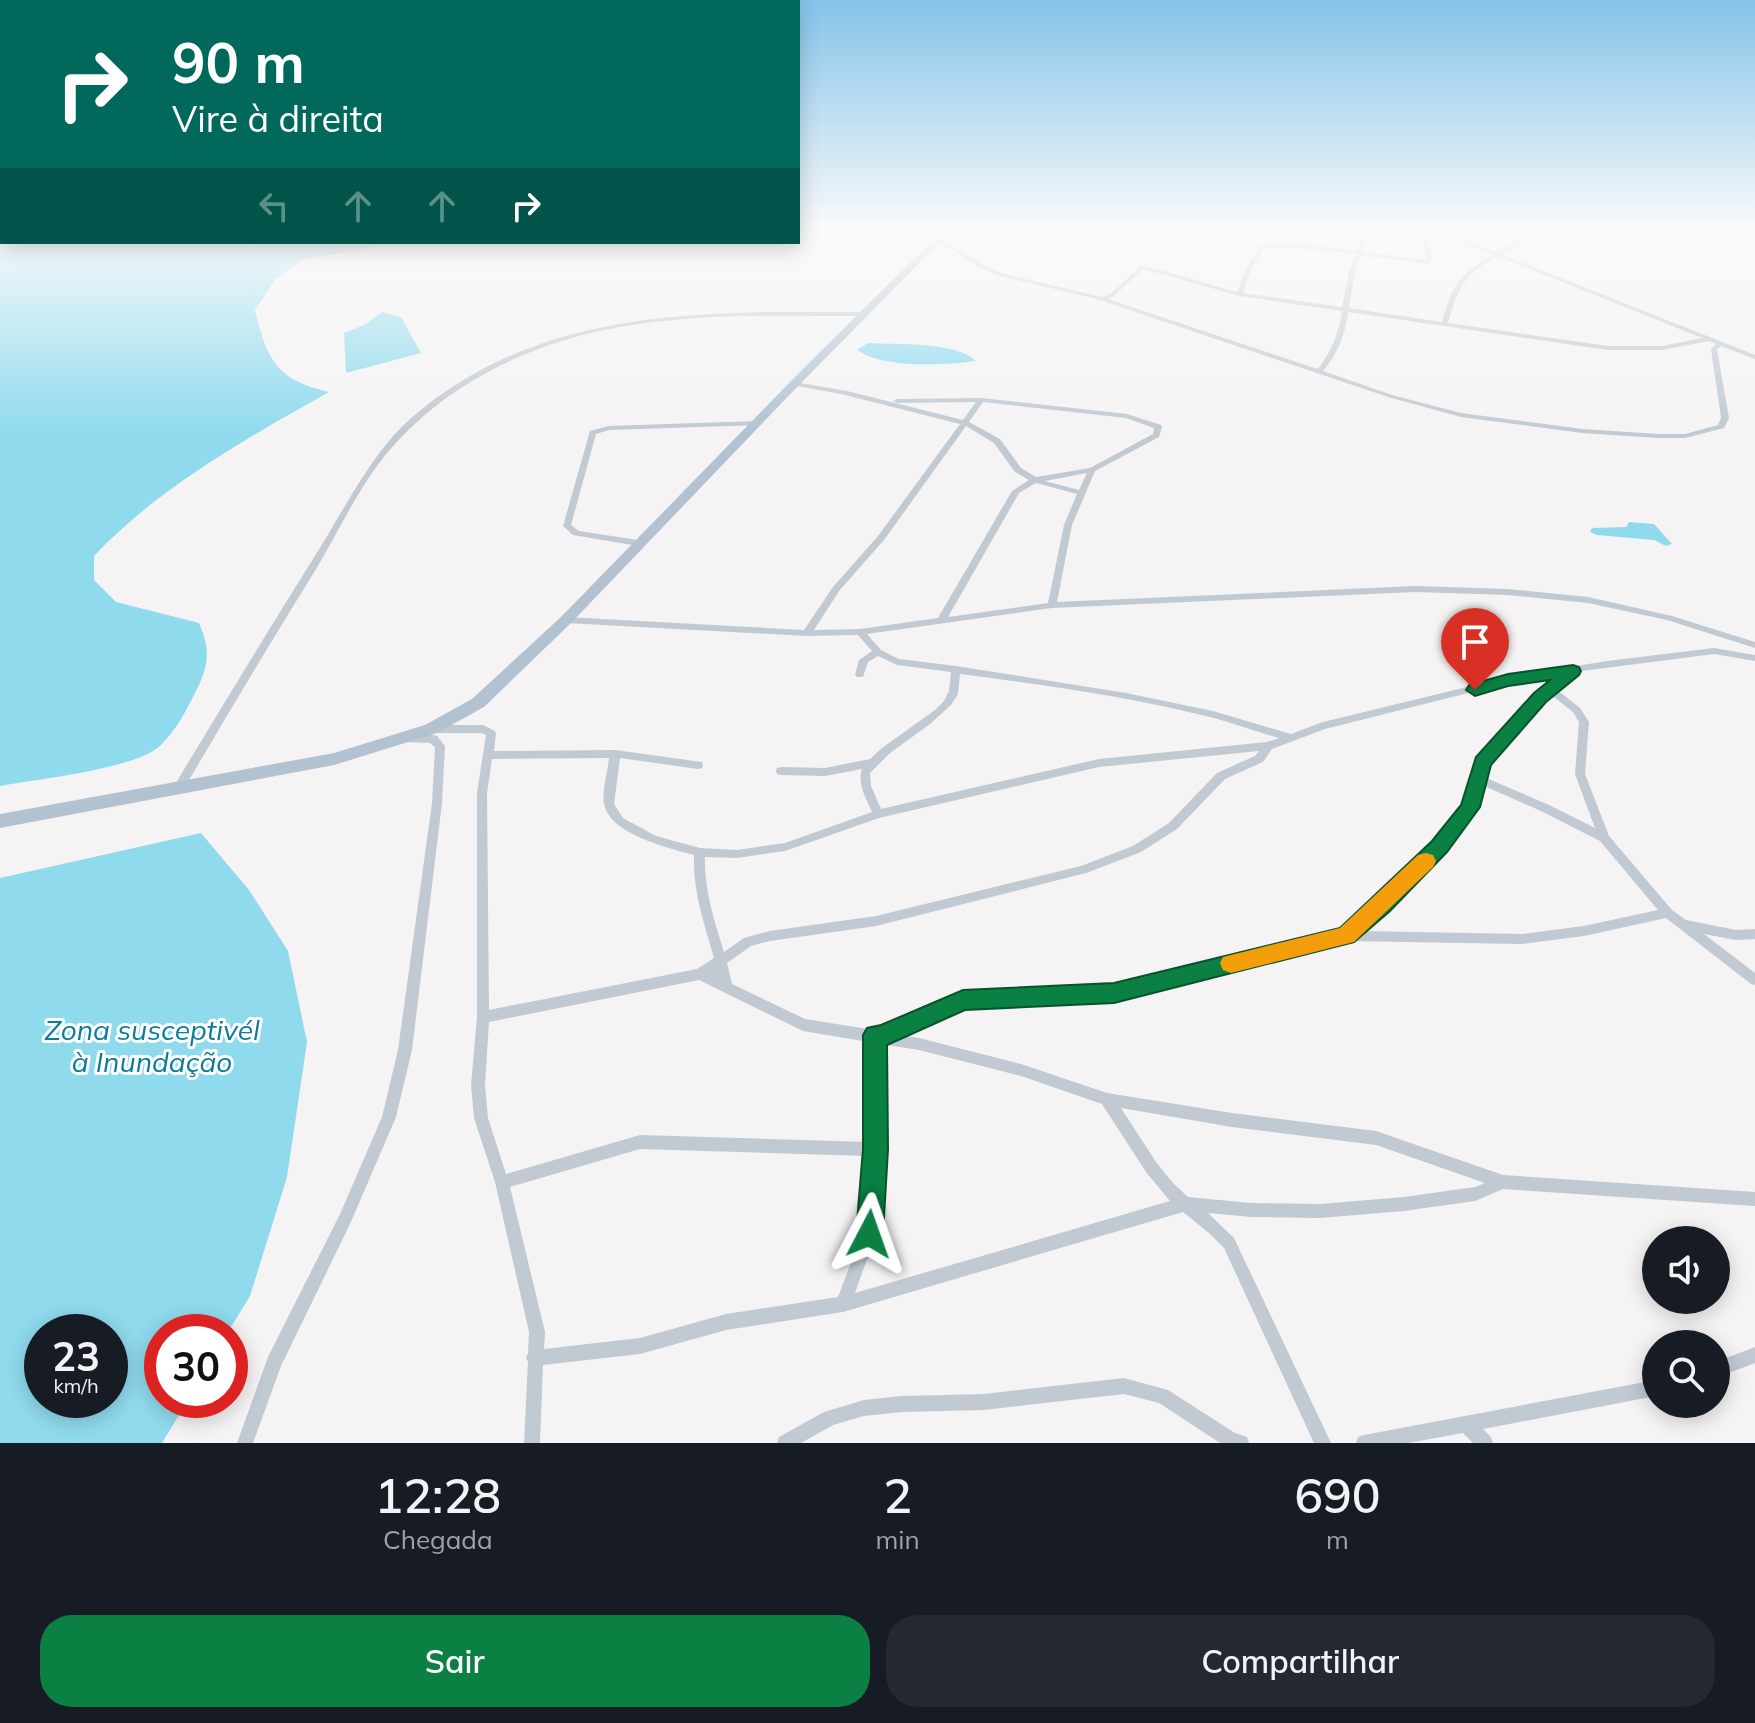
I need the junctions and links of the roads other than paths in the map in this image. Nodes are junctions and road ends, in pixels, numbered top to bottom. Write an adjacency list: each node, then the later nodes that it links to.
1 (880, 298): 8 (main road)
2 (1268, 298): 7 (street)
3 (1348, 298): 7 (street)
4 (1452, 298): 9 (street)
5 (1609, 298): 10 (street)
6 (1102, 299): 13 (street)
7 (1347, 310): 9 (street); 13 (street)
8 (865, 314): 14 (main road); 47 (street)
9 (1445, 322): 10 (street)
10 (1709, 339): 11 (street)
11 (1721, 343): 12 (street); 13 (street)
12 (1755, 357)
13 (1320, 371)
14 (794, 384): 15 (street); 19 (main road)
15 (841, 392): 17 (street); 18 (street)
16 (981, 400): 17 (street); 20 (street); 21 (street)
17 (897, 401): 18 (street)
18 (914, 409): 20 (street)
19 (757, 423): 24 (main road); 24 (street)
20 (966, 423): 22 (street); 29 (street)
21 (1092, 470): 22 (street); 23 (street)
22 (1035, 480): 23 (street); 27 (street)
23 (1081, 493): 25 (street)
24 (638, 543): 26 (main road)
25 (1052, 605): 27 (street); 30 (street)
26 (566, 620): 29 (street); 37 (main road)
27 (940, 622): 28 (street)
28 (860, 632): 29 (street); 31 (street)
29 (807, 633)
30 (1750, 644): 32 (street)
31 (878, 652): 33 (street); 35 (street)
32 (1755, 658): 34 (street)
33 (956, 669): 38 (street); 43 (street)
34 (1573, 671): 36 (street); 38 (street)
35 (860, 675)
36 (1550, 689): 46 (street); 50 (street)
37 (431, 729): 39 (main road); 42 (street)
38 (1291, 737): 40 (street)
39 (402, 739): 47 (main road); 74 (street)
40 (1268, 746): 48 (street); 56 (street)
41 (615, 754): 42 (street); 44 (street); 51 (street)
42 (489, 755): 60 (street)
43 (871, 763): 45 (street); 48 (street)
44 (698, 765)
45 (781, 771)
46 (1478, 779): 50 (street); 55 (street)
47 (178, 789): 49 (main road)
48 (878, 814): 51 (street)
49 (0, 821)
50 (1604, 838): 52 (street)
51 (700, 852): 56 (street)
52 (1668, 913): 53 (street); 55 (street)
53 (1683, 925): 54 (street); 58 (street)
54 (1755, 934)
55 (1346, 936): 61 (street)
56 (721, 957): 57 (street); 59 (street)
57 (700, 974): 59 (street); 60 (street)
58 (1755, 980)
59 (726, 985): 61 (street)
60 (483, 1017): 64 (street)
61 (878, 1036): 62 (street); 63 (street)
62 (1107, 1099): 65 (street); 67 (street)
63 (875, 1149): 64 (street); 68 (street)
64 (502, 1182): 70 (street)
65 (1503, 1182): 66 (street); 67 (street)
66 (1755, 1199)
67 (1184, 1204): 68 (street); 78 (street)
68 (843, 1304): 70 (street)
69 (1755, 1355): 71 (street)
70 (534, 1358): 75 (street)
71 (1730, 1365)
72 (1642, 1391): 73 (street)
73 (1465, 1423): 79 (street); 80 (street)
74 (245, 1443)
75 (532, 1443)
76 (785, 1443): 77 (street)
77 (1241, 1443)
78 (1323, 1443)
79 (1364, 1443)
80 (1485, 1443)

